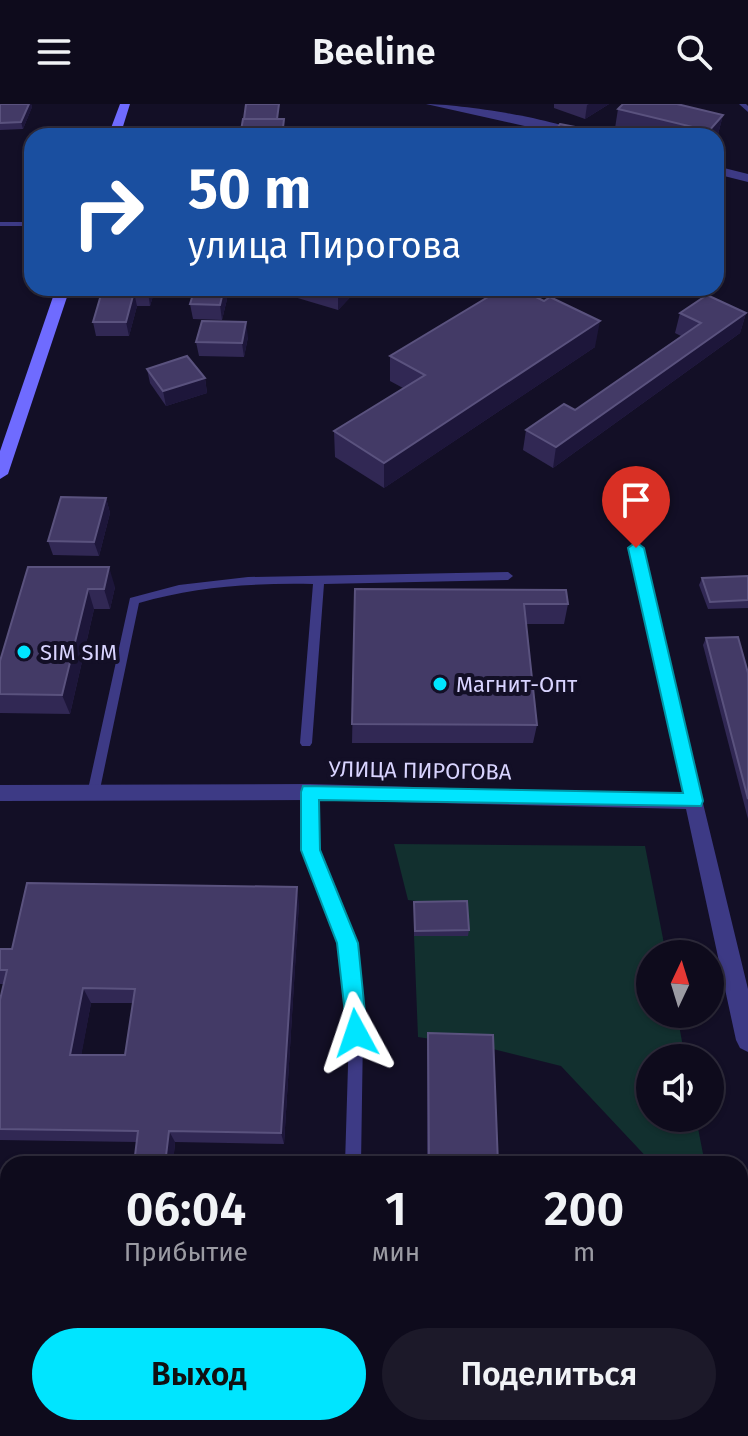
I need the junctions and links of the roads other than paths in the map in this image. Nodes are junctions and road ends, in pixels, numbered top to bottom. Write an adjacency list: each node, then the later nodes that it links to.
1 (125, 104): 5 (main road)
2 (431, 104): 6 (street)
3 (742, 104): 4 (lane)
4 (748, 110)
5 (117, 128)
6 (551, 128)
7 (724, 172): 8 (street)
8 (748, 178)
9 (0, 224): 10 (lane)
10 (24, 224)
11 (60, 296): 12 (main road)
12 (0, 474)
13 (636, 548): 20 (lane)
14 (508, 576): 15 (lane)
15 (319, 580): 16 (lane); 19 (lane)
16 (306, 743)
17 (310, 792): 19 (street, УЛИЦА ПИРОГОВА); 20 (street, УЛИЦА ПИРОГОВА); 22 (lane)
18 (0, 793): 19 (street, УЛИЦА ПИРОГОВА)
19 (93, 794)
20 (694, 801): 21 (street)
21 (748, 1040)
22 (353, 1156)

